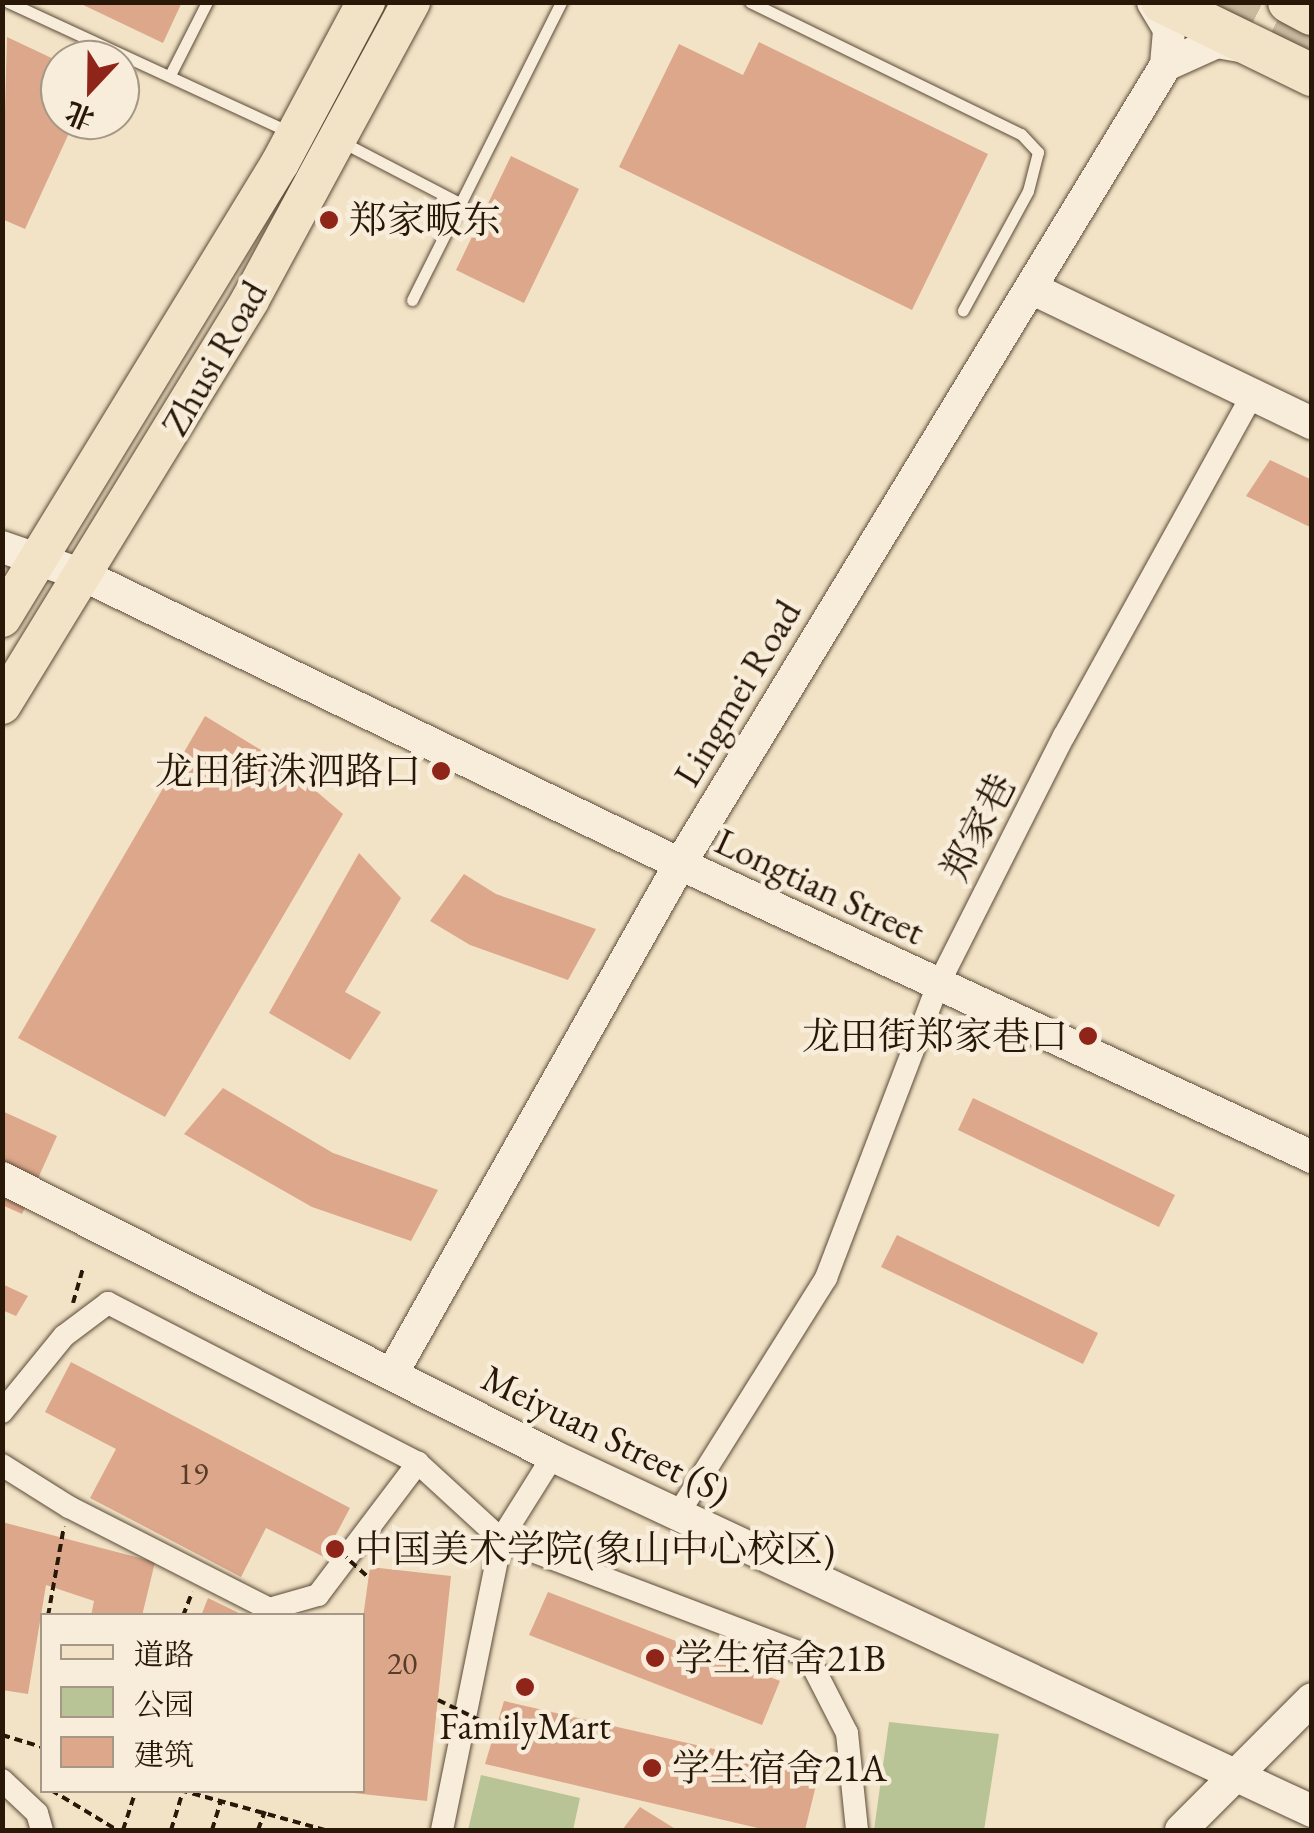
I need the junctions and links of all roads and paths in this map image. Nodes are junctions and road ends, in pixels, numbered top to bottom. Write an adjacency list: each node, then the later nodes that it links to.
1 (8, 2): 13 (lane)
2 (206, 2): 13 (lane)
3 (366, 2): 15 (main road, Zhusi Road)
4 (411, 2): 16 (main road, Zhusi Road)
5 (561, 2): 17 (lane)
6 (750, 2): 20 (lane)
7 (1153, 2): 12 (street)
8 (1162, 2): 11 (highway)
9 (1289, 3): 10 (highway)
10 (1312, 14)
11 (1256, 49): 12 (street); 14 (highway)
12 (1166, 65): 18 (street, Lingmei Road)
13 (170, 74): 15 (lane)
14 (1312, 76)
15 (295, 134): 23 (main road, Zhusi Road)
16 (334, 138): 17 (lane); 24 (main road, Zhusi Road)
17 (459, 203): 19 (lane)
18 (1030, 288): 21 (street); 27 (street, Lingmei Road)
19 (412, 300)
20 (962, 310)
21 (1253, 394): 22 (street); 28 (street, 郑家巷)
22 (1312, 423)
23 (19, 555): 24 (street, Longtian Street); 25 (main road, Zhusi Road)
24 (83, 575): 26 (main road, Zhusi Road); 27 (street, Longtian Street)
25 (2, 618)
26 (2, 706)
27 (680, 864): 28 (street, Longtian Street); 31 (street, Lingmei Road)
28 (938, 985): 29 (street, Longtian Street); 37 (street, 郑家巷)
29 (1312, 1157)
30 (2, 1178): 31 (street, Meiyuan Street (S))
31 (393, 1372): 33 (street, Meiyuan Street (S))
32 (2, 1412): 34 (street)
33 (553, 1456): 37 (street, Meiyuan Street (S)); 38 (street)
34 (418, 1463): 36 (street); 38 (street)
35 (2, 1465): 36 (street)
36 (68, 1507): 41 (path)
37 (678, 1514): 47 (street, Meiyuan Street (S))
38 (501, 1539): 62 (street); 63 (street)
39 (331, 1544): 40 (path, bridge)
40 (368, 1576)
41 (49, 1613)
42 (1312, 1699): 47 (street)
43 (438, 1700): 44 (path, bridge)
44 (496, 1728)
45 (2, 1736): 46 (path)
46 (40, 1746)
47 (1234, 1777): 55 (street, Meiyuan Street (S)); 64 (street)
48 (2, 1780): 56 (street)
49 (56, 1793): 57 (path)
50 (135, 1793): 57 (path)
51 (181, 1793): 58 (path)
52 (189, 1793): 53 (path)
53 (221, 1801): 54 (path); 59 (path)
54 (265, 1811): 60 (path); 61 (path)
55 (1312, 1811)
56 (42, 1830)
57 (120, 1830)
58 (172, 1830)
59 (213, 1830)
60 (258, 1830)
61 (326, 1830)
62 (442, 1830)
63 (857, 1830)
64 (1181, 1830)

